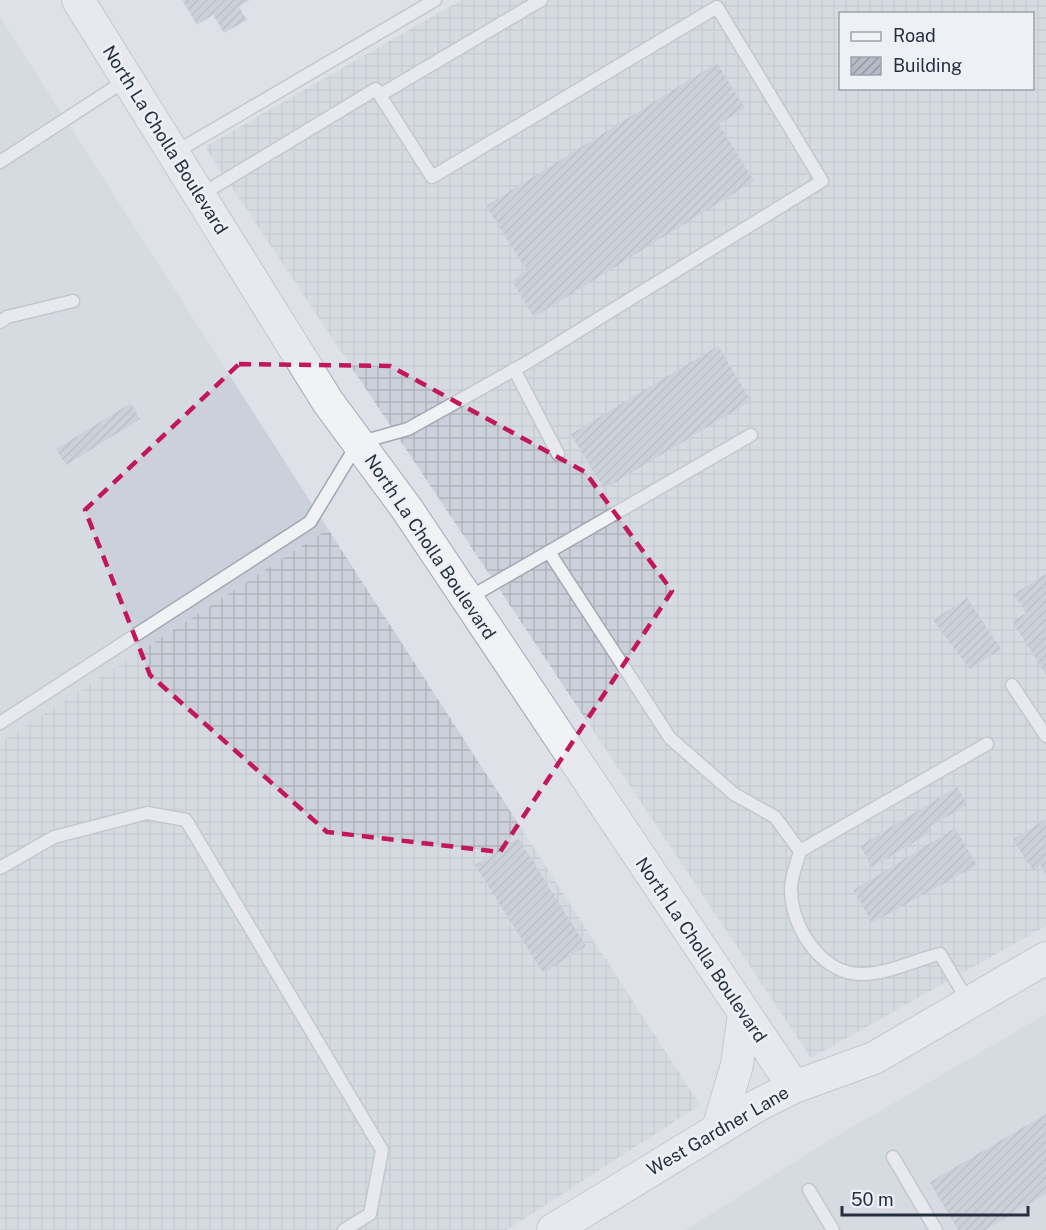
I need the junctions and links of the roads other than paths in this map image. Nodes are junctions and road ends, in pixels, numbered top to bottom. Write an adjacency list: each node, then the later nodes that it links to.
1 (78, 0): 4 (street, North La Cholla Boulevard)
2 (435, 0): 6 (lane)
3 (541, 0): 5 (lane)
4 (127, 80): 6 (street, North La Cholla Boulevard); 7 (lane)
5 (380, 95): 8 (lane); 11 (lane)
6 (173, 153): 8 (street, North La Cholla Boulevard)
7 (0, 162)
8 (199, 196): 13 (street, North La Cholla Boulevard)
9 (73, 300): 10 (lane)
10 (0, 322)
11 (514, 369): 13 (lane); 14 (lane)
12 (751, 435): 15 (lane)
13 (358, 443): 16 (street, North La Cholla Boulevard); 18 (lane)
14 (558, 454)
15 (549, 552): 16 (lane); 21 (lane)
16 (466, 599): 25 (street, North La Cholla Boulevard)
17 (1012, 685): 19 (lane)
18 (0, 723)
19 (1046, 736)
20 (987, 744): 21 (lane)
21 (800, 851): 24 (lane)
22 (0, 868): 31 (lane)
23 (1046, 958): 24 (street, West Gardner Lane)
24 (969, 1004): 26 (street, West Gardner Lane)
25 (744, 1014): 26 (street, North La Cholla Boulevard); 27 (street)
26 (794, 1087): 27 (street, West Gardner Lane)
27 (718, 1129): 30 (street, West Gardner Lane)
28 (893, 1158): 33 (lane)
29 (809, 1190): 32 (lane)
30 (569, 1226)
31 (344, 1230)
32 (833, 1230)
33 (936, 1230)

